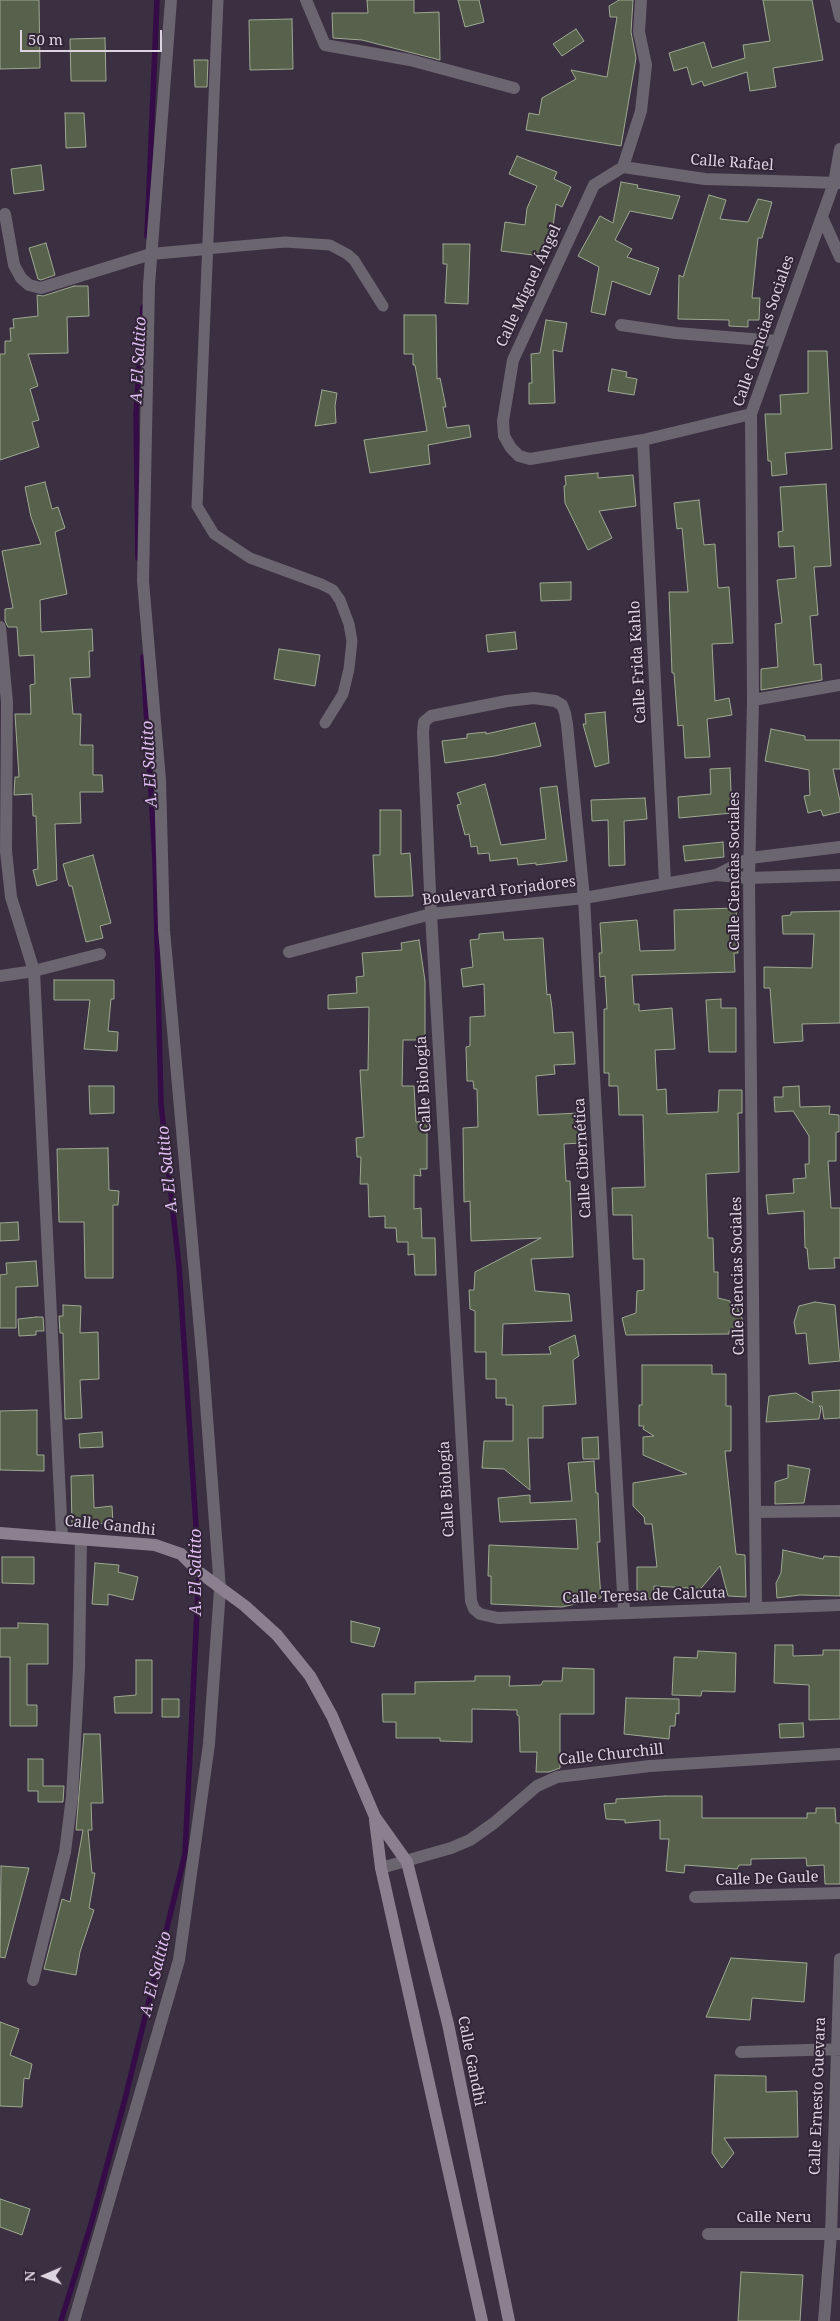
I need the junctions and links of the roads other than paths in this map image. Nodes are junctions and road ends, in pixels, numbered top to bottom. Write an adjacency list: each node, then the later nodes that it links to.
1 (172, 0): 14 (street)
2 (218, 0): 13 (lane)
3 (306, 0): 7 (street)
4 (641, 0): 9 (street)
5 (836, 0): 6 (street)
6 (840, 17)
7 (514, 88)
8 (840, 150): 10 (street, Calle Ciencias Sociales)
9 (623, 167): 10 (street, Calle Rafael); 20 (street, Calle Miguel Ángel)
10 (837, 183): 12 (street, Calle Ciencias Sociales)
11 (5, 214): 14 (street)
12 (822, 217): 15 (street); 18 (street, Calle Ciencias Sociales)
13 (206, 249): 14 (street); 16 (lane); 25 (lane)
14 (151, 254): 44 (street)
15 (840, 257)
16 (383, 306)
17 (621, 325): 18 (street)
18 (776, 340): 19 (street, Calle Ciencias Sociales)
19 (751, 414): 20 (street, Calle Miguel Ángel); 23 (street, Calle Ciencias Sociales)
20 (643, 440): 31 (street, Calle Frida Kahlo)
21 (0, 627): 36 (street)
22 (840, 685): 23 (street)
23 (753, 700): 27 (street, Calle Ciencias Sociales)
24 (562, 705): 32 (street, Calle Cibernética); 33 (street, Calle Biología)
25 (325, 723)
26 (840, 847): 27 (street, Boulevard Forjadores)
27 (750, 858): 28 (street, Boulevard Forjadores); 30 (street, Calle Ciencias Sociales)
28 (716, 875): 30 (street, Boulevard Forjadores); 31 (street, Boulevard Forjadores)
29 (840, 875): 30 (street, Boulevard Forjadores)
30 (749, 878): 39 (street, Calle Ciencias Sociales)
31 (665, 883): 32 (street, Boulevard Forjadores)
32 (584, 898): 33 (street, Boulevard Forjadores); 47 (street, Calle Cibernética)
33 (430, 914): 34 (street, Boulevard Forjadores); 43 (street, Calle Biología)
34 (289, 952)
35 (100, 954): 36 (street)
36 (34, 971): 37 (street); 41 (street)
37 (0, 976)
38 (840, 1511): 39 (street)
39 (756, 1512): 46 (street, Calle Ciencias Sociales)
40 (0, 1533): 41 (main road, Calle Gandhi)
41 (62, 1538): 42 (main road, Calle Gandhi)
42 (81, 1540): 44 (main road, Calle Gandhi); 55 (street)
43 (469, 1587): 47 (street, Calle Teresa de Calcuta)
44 (220, 1588): 49 (main road, Calle Gandhi); 60 (street)
45 (840, 1605): 46 (street, Calle Teresa de Calcuta)
46 (756, 1608): 47 (street, Calle Teresa de Calcuta)
47 (624, 1611)
48 (840, 1754): 50 (street, Calle Churchill)
49 (375, 1817): 50 (main road, Calle Gandhi); 51 (main road, Calle Gandhi)
50 (407, 1862): 51 (street, Calle Churchill); 62 (main road, Calle Gandhi)
51 (382, 1868): 61 (main road, Calle Gandhi)
52 (840, 1893): 53 (street, Calle De Gaule)
53 (696, 1897)
54 (840, 1959): 56 (street, Calle Ernesto Guevara)
55 (33, 1980)
56 (838, 2049): 57 (street); 59 (street, Calle Ernesto Guevara)
57 (742, 2052)
58 (708, 2234): 59 (street, Calle Neru)
59 (835, 2234): 63 (street, Calle Ernesto Guevara)
60 (74, 2321)
61 (482, 2321)
62 (509, 2321)
63 (824, 2321)

